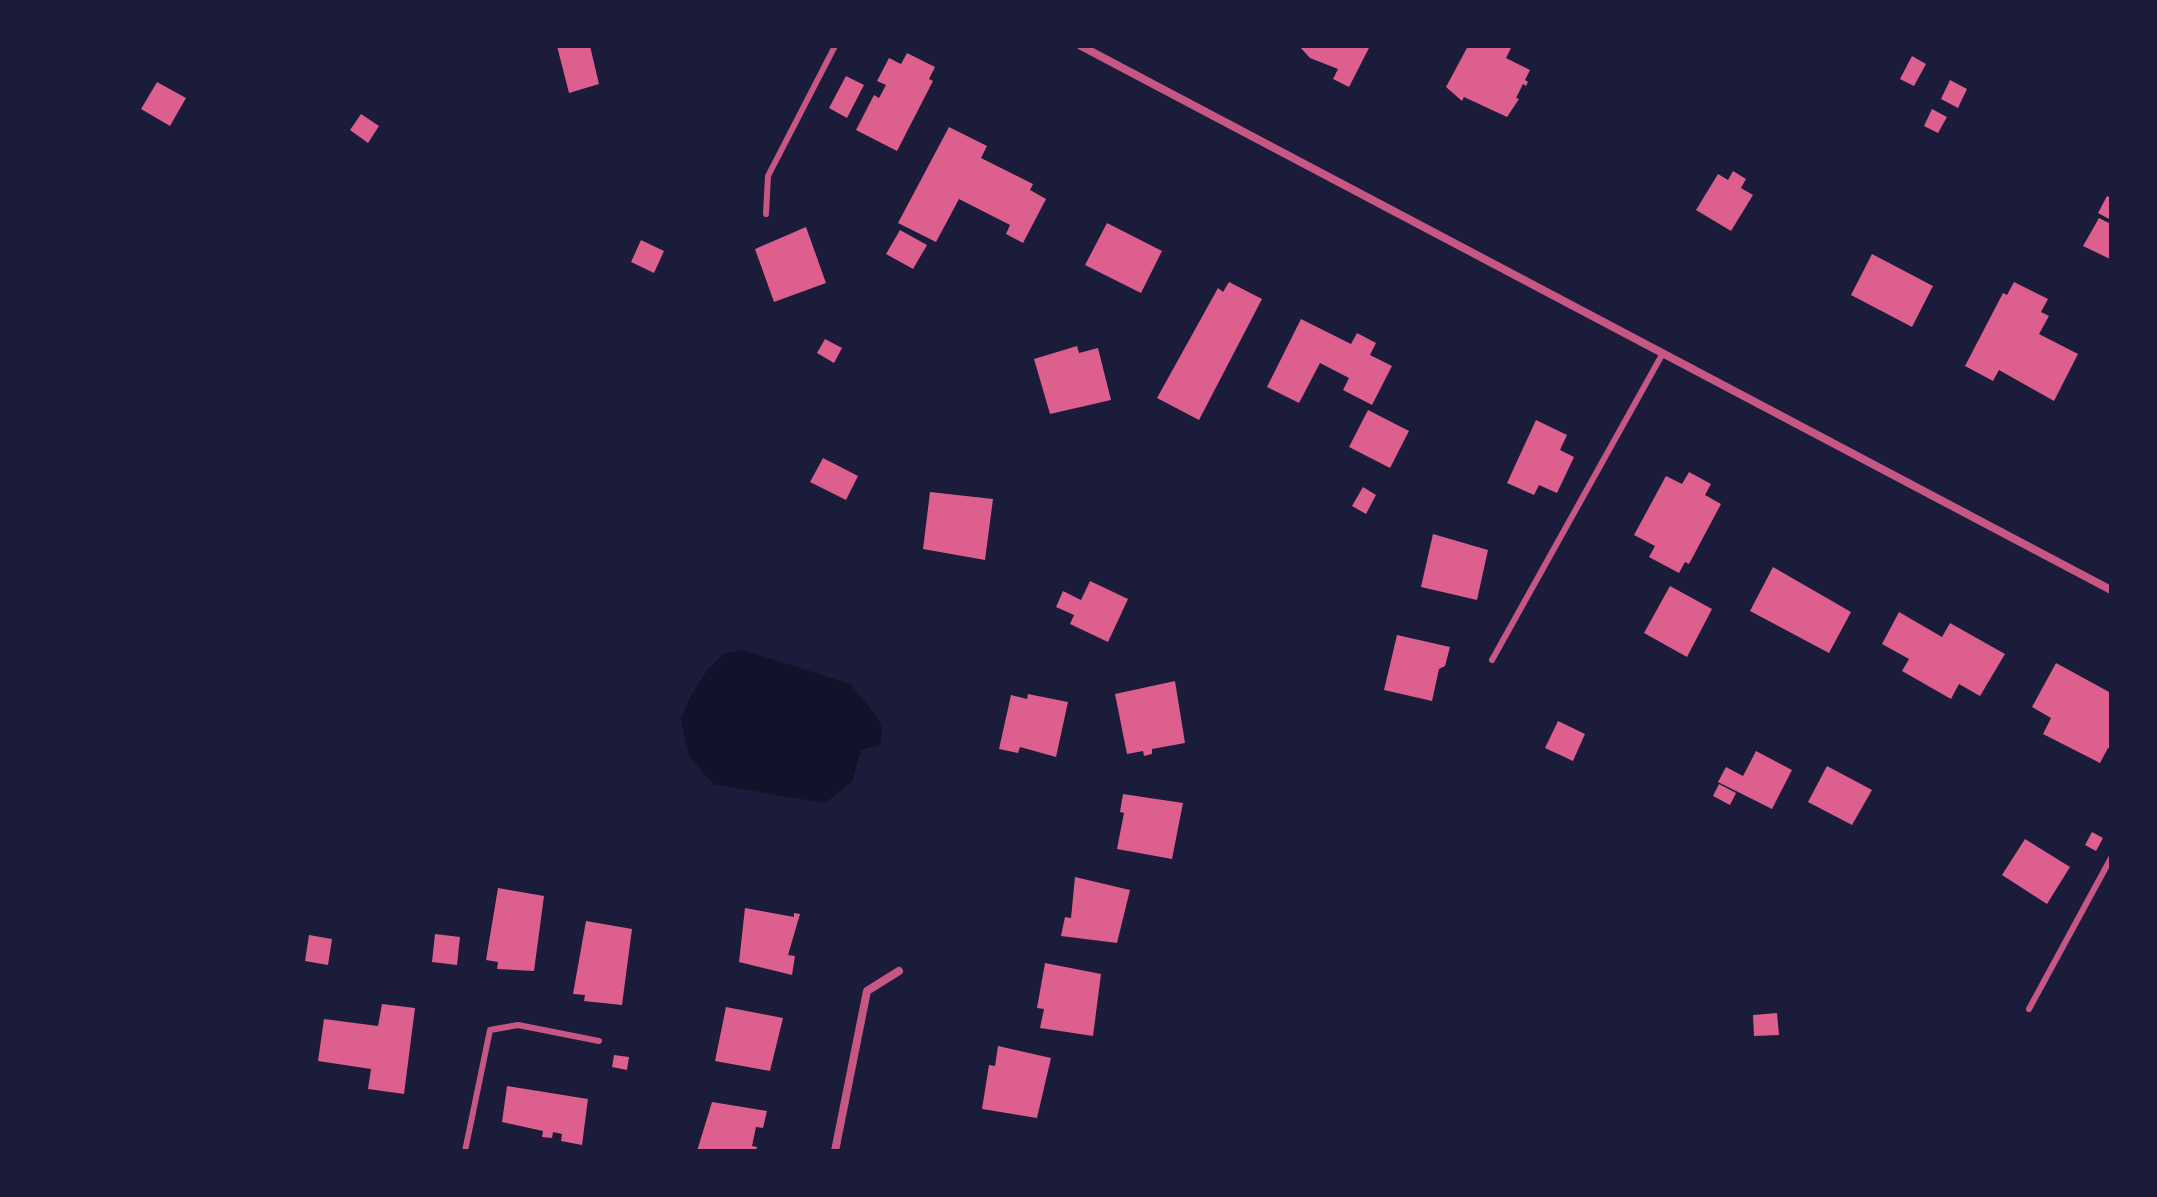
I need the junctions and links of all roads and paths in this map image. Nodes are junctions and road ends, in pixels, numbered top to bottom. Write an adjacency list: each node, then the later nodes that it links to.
1 (835, 46): 3 (lane)
2 (1081, 46): 4 (street)
3 (766, 214)
4 (1663, 353): 5 (street); 6 (lane)
5 (2111, 590)
6 (1492, 660)
7 (2111, 858): 9 (lane)
8 (899, 971): 12 (street)
9 (2029, 1009)
10 (599, 1041): 11 (lane)
11 (465, 1151)
12 (835, 1151)

